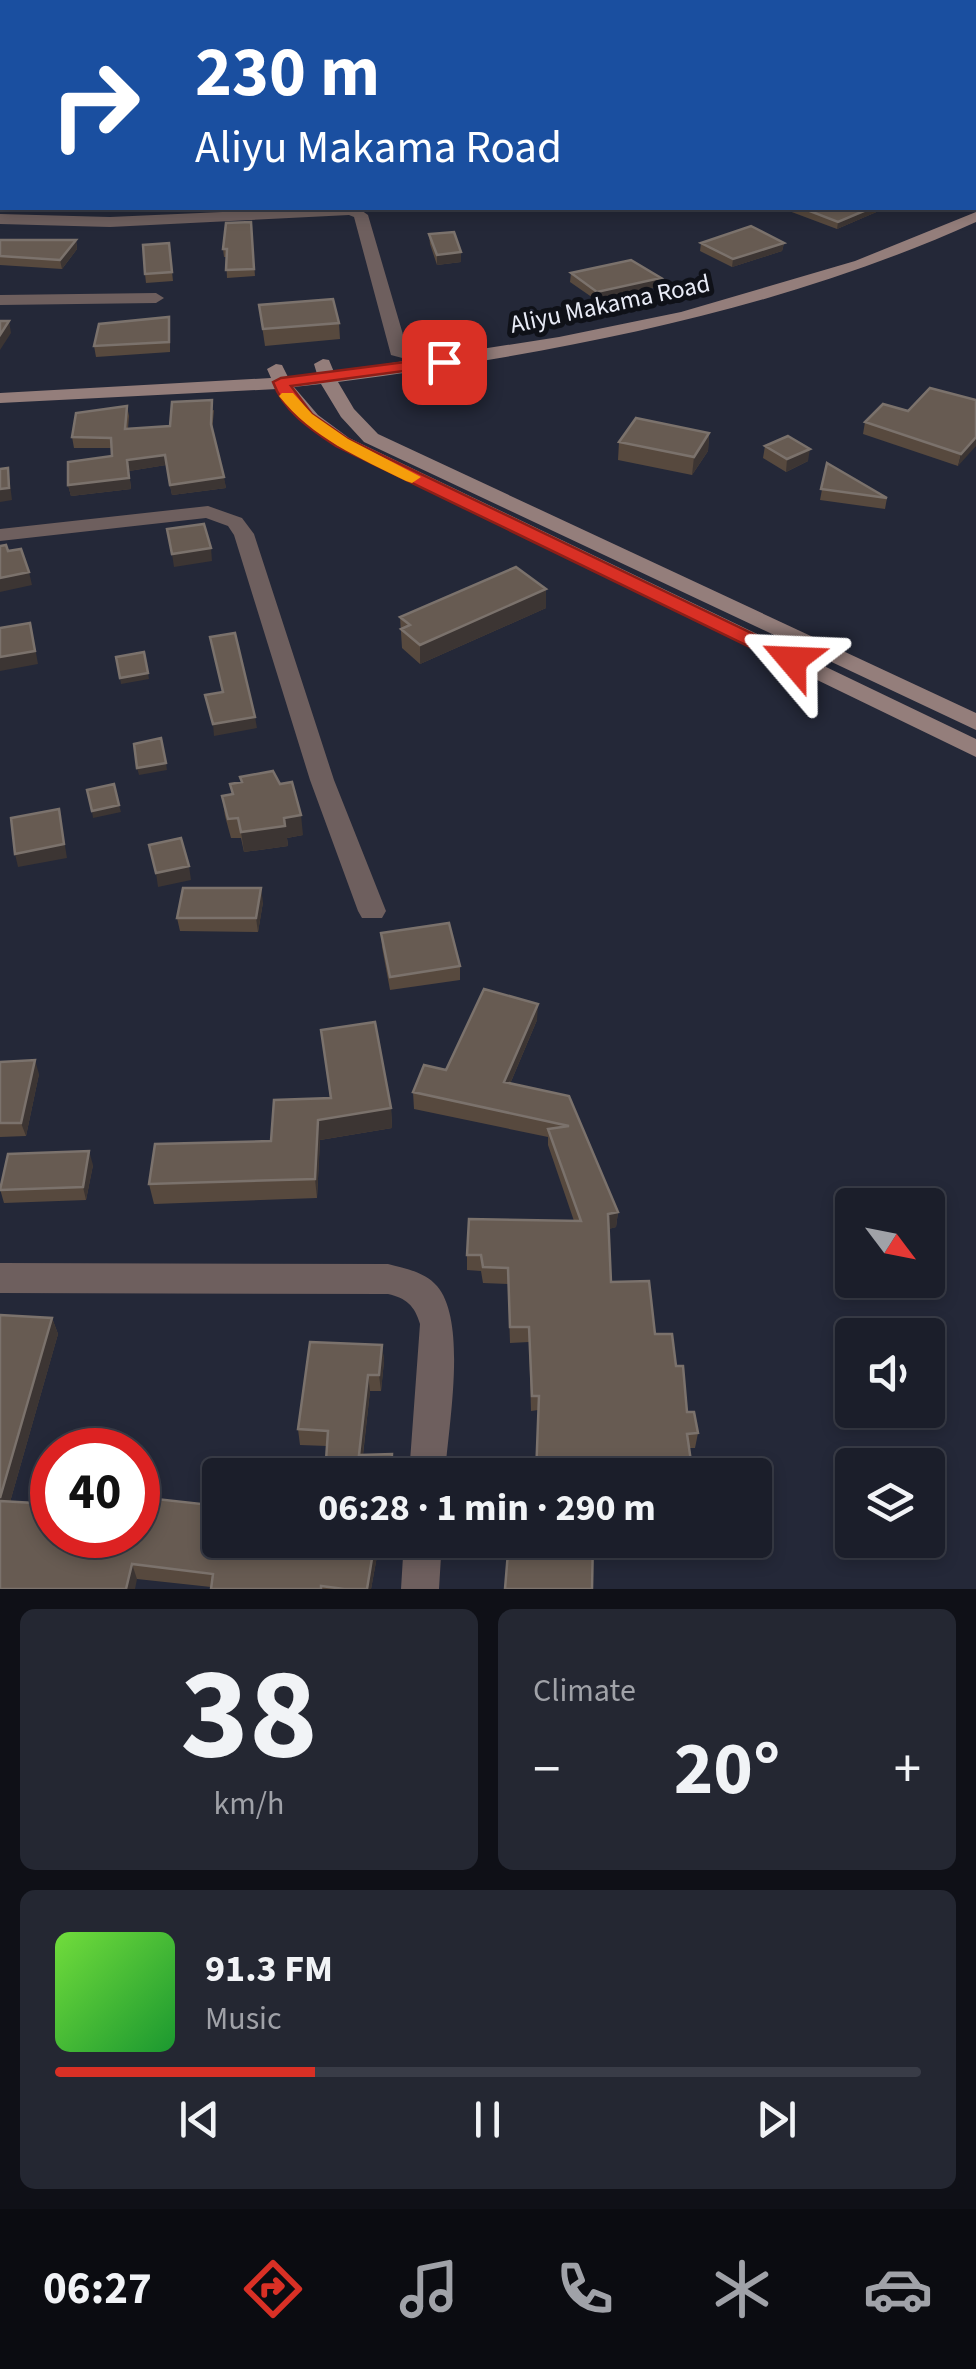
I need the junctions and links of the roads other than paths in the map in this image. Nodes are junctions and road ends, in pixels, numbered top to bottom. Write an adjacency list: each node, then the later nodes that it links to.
1 (953, 210): 6 (street, Aliyu Makama Road)
2 (976, 216): 7 (street, Aliyu Makama Road)
3 (0, 219): 6 (street)
4 (156, 298): 5 (street)
5 (0, 300)
6 (400, 354): 7 (street, Aliyu Makama Road)
7 (325, 371): 8 (street, Aliyu Makama Road); 12 (street)
8 (278, 376): 9 (street, Aliyu Makama Road); 10 (street, Aliyu Makama Road); 13 (street)
9 (0, 386)
10 (0, 398)
11 (0, 536): 14 (street)
12 (976, 722)
13 (976, 750)
14 (372, 911)
15 (0, 1278): 16 (street)
16 (428, 1458)
17 (422, 1558): 18 (street)
18 (420, 1589)

